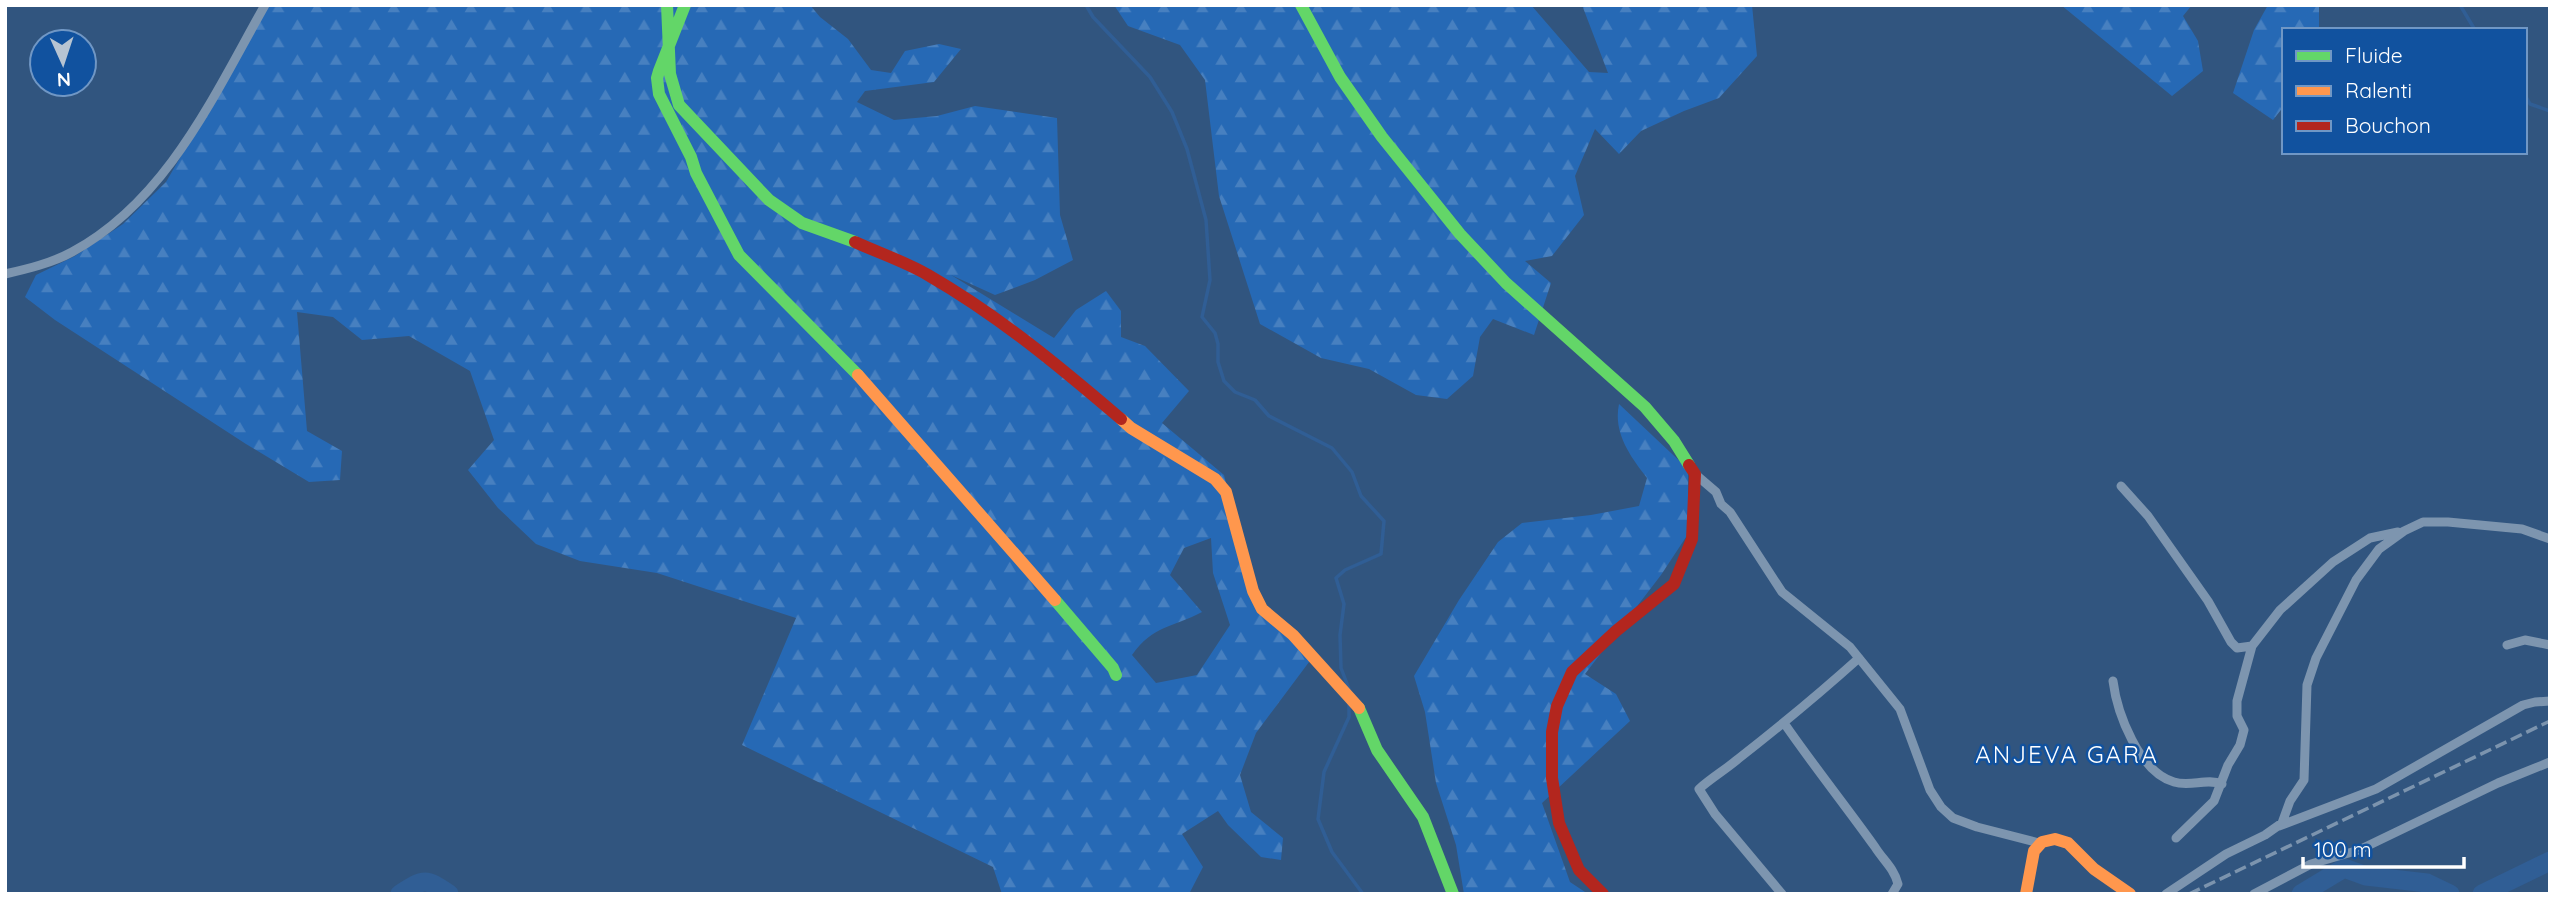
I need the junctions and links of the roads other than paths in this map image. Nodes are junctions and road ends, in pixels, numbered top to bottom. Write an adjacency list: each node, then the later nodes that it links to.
1 (265, 5): 6 (street)
2 (667, 5): 5 (street)
3 (685, 5): 5 (street)
4 (1301, 5): 7 (street)
5 (668, 47): 15 (street); 24 (street)
6 (5, 274)
7 (1695, 474): 14 (street); 25 (street)
8 (2121, 486): 13 (street)
9 (2404, 531): 10 (street); 13 (street); 21 (street)
10 (2550, 539)
11 (2507, 645): 12 (street)
12 (2550, 645)
13 (2252, 646): 20 (street)
14 (1859, 658): 18 (street); 23 (street)
15 (1116, 675)
16 (2113, 681): 20 (street)
17 (2550, 701): 21 (street)
18 (1784, 723): 26 (street); 27 (street)
19 (2550, 762): 31 (street)
20 (2222, 784): 22 (street)
21 (2279, 826): 30 (street)
22 (2176, 838)
23 (2039, 843): 28 (street); 29 (street)
24 (1453, 894)
25 (1603, 894)
26 (1782, 894)
27 (1892, 894)
28 (2026, 894)
29 (2130, 894)
30 (2166, 894)
31 (2254, 894)

